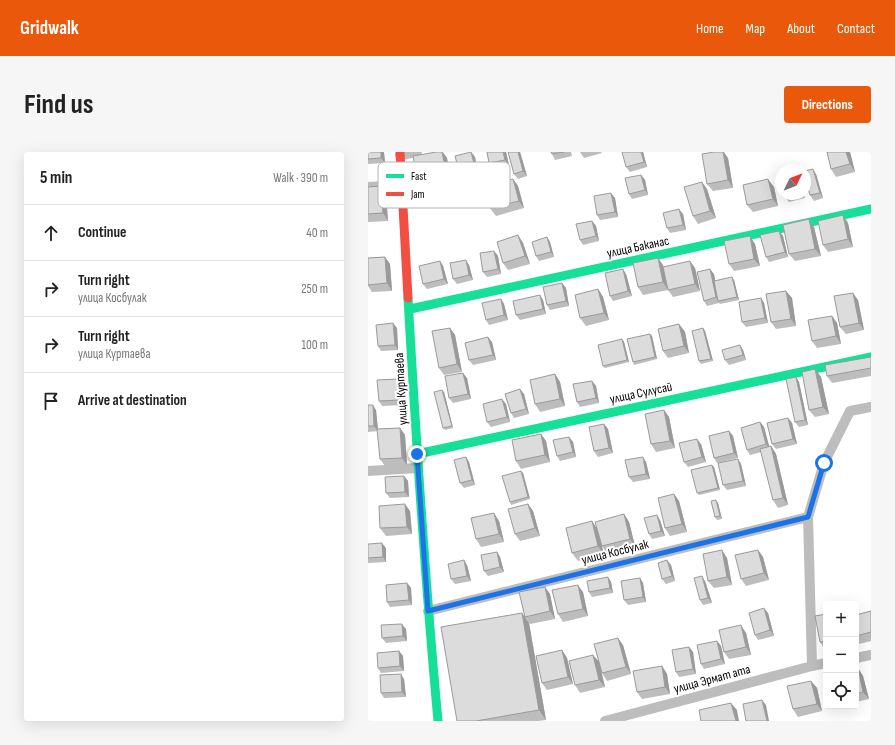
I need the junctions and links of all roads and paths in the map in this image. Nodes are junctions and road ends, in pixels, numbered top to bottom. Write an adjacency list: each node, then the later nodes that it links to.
1 (417, 152): 2 (street)
2 (400, 153)
3 (368, 186): 4 (street)
4 (378, 186)
5 (403, 208): 7 (street, улица Куртаева)
6 (871, 209): 7 (street, улица Баканас)
7 (410, 309): 10 (street, улица Куртаева)
8 (871, 357): 10 (street, улица Сулусай)
9 (871, 407): 13 (street)
10 (417, 454): 11 (street, улица Куртаева)
11 (418, 468): 12 (street); 14 (street, улица Куртаева)
12 (368, 471)
13 (808, 517): 14 (street, улица Косбулак); 18 (street)
14 (428, 611): 19 (street, улица Куртаева)
15 (871, 655): 16 (street)
16 (859, 657)
17 (823, 664): 18 (street, улица Эрмат ата)
18 (812, 666): 20 (street, улица Эрмат ата)
19 (438, 721)
20 (605, 721)

